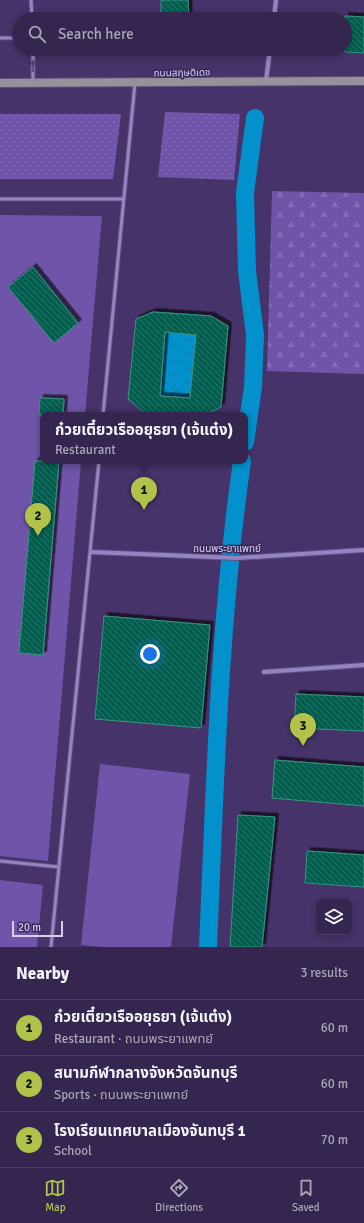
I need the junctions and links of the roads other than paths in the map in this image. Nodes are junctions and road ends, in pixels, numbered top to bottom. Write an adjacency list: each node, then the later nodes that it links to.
1 (31, 0): 3 (lane)
2 (276, 0): 4 (street)
3 (32, 12)
4 (275, 12)
5 (0, 38): 6 (lane)
6 (12, 38)
7 (32, 56): 12 (lane, one-way to 7)
8 (269, 56): 9 (street)
9 (266, 81): 10 (street, ถนนสฤษดิเดช); 13 (street, ถนนสฤษดิเดช)
10 (364, 81)
11 (0, 83): 12 (street, ถนนสฤษดิเดช)
12 (33, 83): 13 (street, ถนนสฤษดิเดช)
13 (135, 83): 15 (lane)
14 (0, 199): 15 (lane)
15 (124, 199): 16 (lane)
16 (104, 412)
17 (99, 464): 19 (lane)
18 (364, 550): 19 (street, ถนนพระยาแพทย์)
19 (91, 552): 23 (lane)
20 (364, 665): 21 (street)
21 (264, 672)
22 (0, 861): 23 (lane)
23 (59, 867): 24 (lane)
24 (51, 947)

